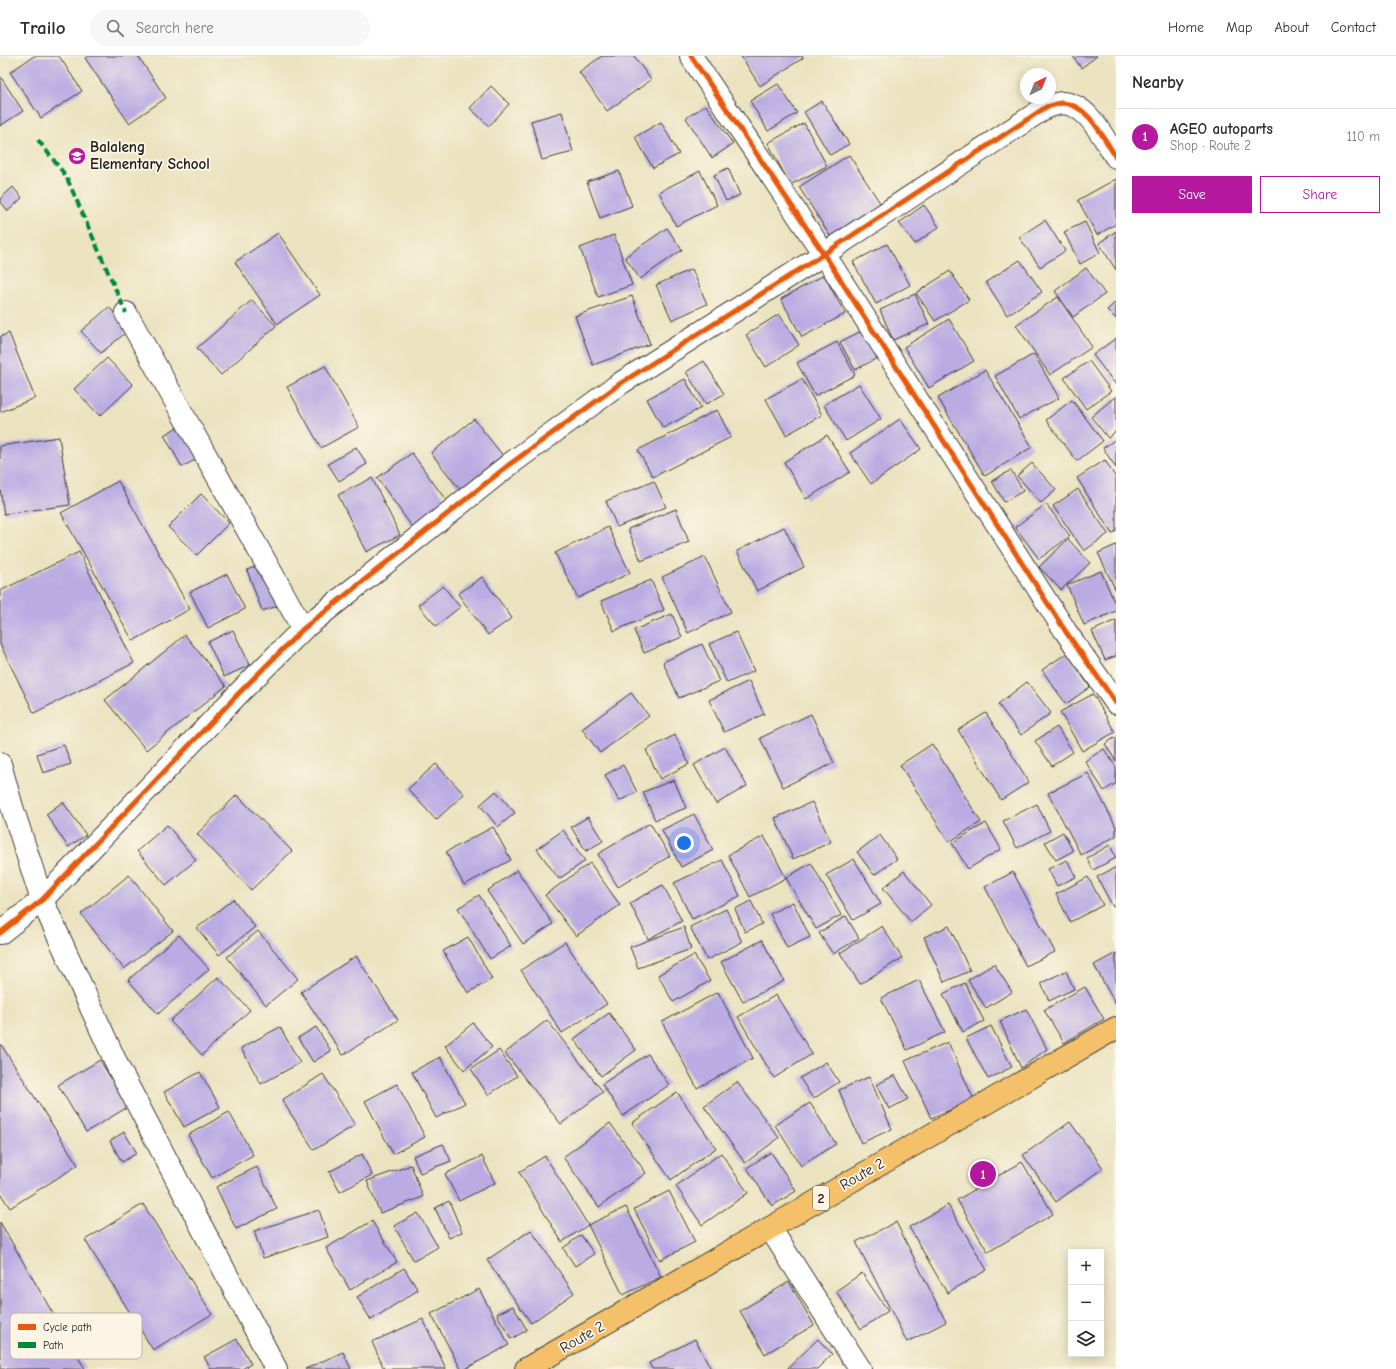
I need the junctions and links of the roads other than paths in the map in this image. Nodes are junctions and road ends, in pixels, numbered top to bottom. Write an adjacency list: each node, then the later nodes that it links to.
1 (691, 56): 3 (street)
2 (1116, 157): 3 (street)
3 (824, 254): 5 (street); 6 (street)
4 (126, 314): 5 (street)
5 (303, 629): 8 (street)
6 (1116, 703)
7 (0, 764): 8 (street)
8 (42, 900): 9 (street); 12 (street)
9 (0, 933)
10 (1116, 1028): 11 (highway, Route 2 / 2)
11 (770, 1228): 13 (highway, Route 2 / 2); 14 (street)
12 (276, 1369)
13 (526, 1369)
14 (860, 1369)

